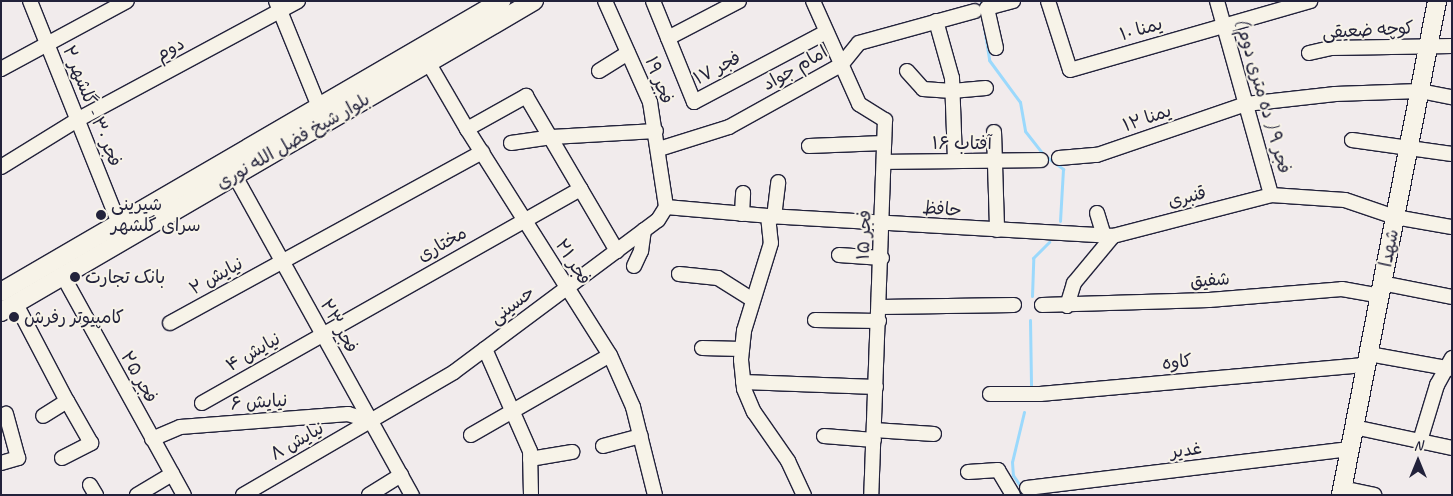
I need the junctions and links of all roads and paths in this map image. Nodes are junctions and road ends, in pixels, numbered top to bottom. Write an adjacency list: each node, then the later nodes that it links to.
1 (30, 1): 21 (street, فجر ۳۰ - گلشهر ۲)
2 (127, 1): 21 (street)
3 (298, 1): 14 (street, دوم)
4 (605, 1): 25 (street, فجر ۱۹)
5 (653, 1): 20 (street, فجر ۱۷)
6 (739, 1): 20 (street)
7 (813, 1): 19 (street, فجر ۱۵)
8 (1013, 1): 16 (street, امام جواد)
9 (1048, 1): 18 (street, یمنا ۱۰)
10 (1217, 1): 18 (street, فجر ۹ ( ده متری دوم ))
11 (1310, 1): 18 (street, یمنا ۱۰)
12 (1437, 1): 22 (main road, شهدا)
13 (518, 4): 15 (main road); 27 (main road)
14 (278, 6): 39 (street); 40 (street, دوم)
15 (472, 9): 32 (main road)
16 (981, 9): 17 (street, امام جواد); 24 (street)
17 (936, 21): 28 (street, امام جواد); 34 (street)
18 (1224, 25): 38 (street, فجر ۹ ( ده متری دوم ))
19 (826, 32): 20 (street, فجر ۱۷); 28 (street, فجر ۱۵)
20 (668, 38)
21 (47, 44): 29 (street); 40 (street, فجر ۳۰ - گلشهر ۲)
22 (1429, 46): 23 (street, کوچه ضعیقی); 26 (street, کوچه ضعیقی); 35 (main road, شهدا)
23 (1452, 46)
24 (996, 48)
25 (628, 53): 30 (street); 42 (street, فجر ۱۹)
26 (1310, 53)
27 (428, 62): 32 (main road); 41 (street, فجر ۲۱)
28 (841, 64): 47 (street, فجر ۱۵); 50 (street, امام جواد)
29 (1, 69)
30 (599, 71)
31 (907, 71): 34 (street)
32 (388, 76): 36 (main road)
33 (986, 88): 34 (street)
34 (952, 91): 55 (street)
35 (1420, 92): 37 (street, یمنا ۱۲); 38 (street, یمنا ۱۲); 49 (main road, شهدا)
36 (355, 95): 39 (main road); 59 (main road, بلوار شیخ فضل الله نوری)
37 (1452, 97)
38 (1246, 104): 53 (street, یمنا ۱۲); 63 (street, فجر ۹ ( ده متری دوم ))
39 (318, 107): 70 (main road)
40 (77, 120): 58 (street, دوم); 70 (street, فجر ۳۰ - گلشهر ۲)
41 (467, 129): 44 (street); 51 (street, فجر ۲۱)
42 (656, 131): 44 (street); 50 (street, فجر ۱۹)
43 (994, 132): 57 (street)
44 (552, 137): 46 (street); 61 (street)
45 (1352, 140): 49 (street)
46 (512, 143)
47 (884, 143): 48 (street); 56 (street, فجر ۱۵)
48 (809, 146)
49 (1409, 147): 52 (street); 68 (main road, شهدا)
50 (659, 149): 64 (street, فجر ۱۹)
51 (482, 152): 69 (street, فجر ۲۱); 79 (street, نیایش ۲)
52 (1452, 154)
53 (1059, 158)
54 (1041, 160): 57 (street, آفتاب ۱۶)
55 (955, 161): 56 (street, آفتاب ۱۶); 57 (street, آفتاب ۱۶)
56 (884, 162): 71 (street, فجر ۱۵)
57 (994, 162): 74 (street)
58 (1, 167)
59 (235, 176): 79 (street, فجر ۲۳); 82 (main road, بلوار شیخ فضل الله نوری)
60 (778, 182): 67 (street)
61 (581, 189): 69 (street, مختاری); 76 (street)
62 (743, 193): 66 (street)
63 (1271, 195): 68 (street, فجر ۹ ( ده متری دوم )); 75 (street, قنبری)
64 (666, 206): 66 (street, حافظ); 73 (street, حسینی)
65 (1097, 213): 75 (street)
66 (742, 214): 67 (street, حافظ)
67 (771, 216): 71 (street, حافظ); 87 (street)
68 (1395, 216): 72 (street, فجر ۹ ( ده متری دوم )); 84 (main road, شهدا)
69 (524, 220): 83 (street, فجر ۲۱); 95 (street, مختاری)
70 (119, 224): 85 (main road)
71 (883, 224): 74 (street, حافظ); 78 (street, فجر ۱۵)
72 (1452, 227)
73 (644, 230): 76 (street, حسینی); 80 (street)
74 (997, 230): 75 (street, حافظ)
75 (1108, 236): 90 (street)
76 (617, 251): 83 (street, حسینی)
77 (839, 255): 78 (street)
78 (882, 258): 92 (street, فجر ۱۵)
79 (281, 261): 94 (street, نیایش ۲); 95 (street, فجر ۲۳)
80 (634, 266)
81 (679, 274): 87 (street)
82 (63, 276): 91 (main road, بلوار شیخ فضل الله نوری); 117 (street, فجر ۲۵)
83 (567, 288): 97 (street, حسینی); 99 (street, فجر ۲۱)
84 (1381, 290): 86 (street, شفیق); 90 (street, شفیق); 100 (main road, شهدا)
85 (1, 292)
86 (1452, 297)
87 (754, 300): 98 (street)
88 (1014, 305): 92 (street)
89 (1042, 305): 90 (street, شفیق)
90 (1068, 306)
91 (9, 308): 105 (street)
92 (879, 314): 93 (street); 103 (street, فجر ۱۵)
93 (815, 320)
94 (170, 323)
95 (322, 334): 106 (street, نیایش ۴); 110 (street, فجر ۲۳)
96 (702, 348): 98 (street)
97 (485, 349): 107 (street); 110 (street, حسینی)
98 (742, 349): 102 (street)
99 (610, 355): 107 (street); 115 (street, فجر ۲۱)
100 (1368, 359): 101 (street, کاوه); 104 (street, کاوه); 111 (main road, شهدا)
101 (1450, 365): 118 (street)
102 (743, 382): 103 (street); 138 (street)
103 (876, 387): 114 (street, فجر ۱۵)
104 (990, 394)
105 (67, 402): 109 (street); 123 (street)
106 (202, 403)
107 (513, 413): 113 (street); 124 (street)
108 (6, 414): 125 (street)
109 (43, 416)
110 (371, 421): 117 (street, نیایش ۶); 128 (street, فجر ۲۳); 133 (street, نیایش ۸)
111 (1354, 427): 118 (street); 121 (main road, شهدا)
112 (934, 434): 114 (street)
113 (471, 435)
114 (874, 435): 116 (street); 139 (street, فجر ۱۵)
115 (641, 436): 119 (street); 137 (street, فجر ۲۱)
116 (824, 436)
117 (152, 439): 127 (street, فجر ۲۵)
118 (1420, 441): 120 (street)
119 (603, 446)
120 (1452, 448)
121 (1350, 449): 129 (street, غدیر); 130 (main road, شهدا)
122 (572, 452): 124 (street)
123 (62, 458)
124 (530, 459): 136 (street)
125 (1, 464)
126 (968, 472): 140 (street)
127 (172, 474): 131 (street); 132 (street, فجر ۲۵)
128 (401, 475): 134 (street); 135 (street, فجر ۲۳)
129 (1027, 488)
130 (1342, 492): 141 (street)
131 (138, 495)
132 (184, 495)
133 (243, 495)
134 (368, 495)
135 (412, 495)
136 (530, 495)
137 (655, 495)
138 (804, 495)
139 (871, 495)
140 (1013, 495)
141 (1374, 495)

